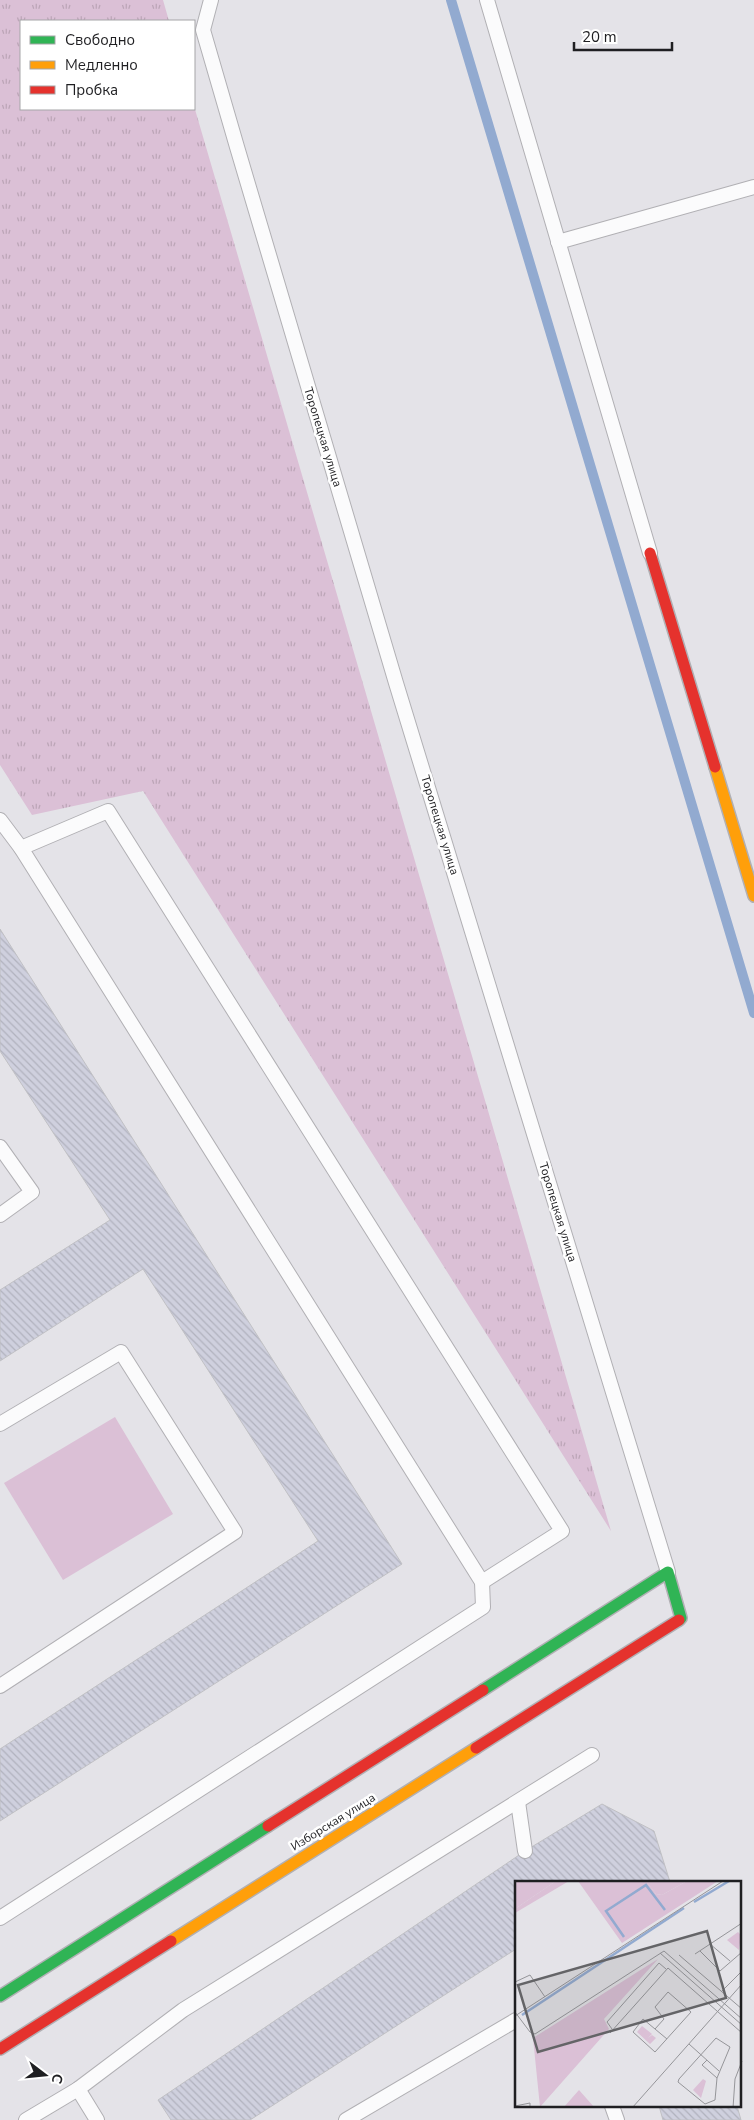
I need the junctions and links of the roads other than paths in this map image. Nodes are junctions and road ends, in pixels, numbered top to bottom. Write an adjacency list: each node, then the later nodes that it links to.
1 (210, 0): 12 (lane, Торопецкая улица)
2 (487, 0): 4 (lane)
3 (754, 188): 4 (lane)
4 (558, 242): 5 (lane)
5 (650, 553): 8 (street)
6 (0, 820): 7 (lane)
7 (21, 848): 13 (lane); 13 (lane)
8 (754, 896)
9 (0, 1147): 10 (lane)
10 (0, 1215)
11 (0, 1424): 15 (lane)
12 (668, 1572): 14 (street, Торопецкая улица); 20 (street)
13 (482, 1582): 19 (lane)
14 (680, 1618): 22 (street, Изборская улица)
15 (0, 1686)
16 (592, 1755): 17 (lane)
17 (518, 1802): 18 (lane); 23 (lane)
18 (525, 1851)
19 (0, 1918)
20 (0, 1996)
21 (515, 2021): 26 (lane)
22 (0, 2049)
23 (78, 2089): 24 (lane); 25 (lane)
24 (26, 2120)
25 (97, 2120)
26 (346, 2120)

